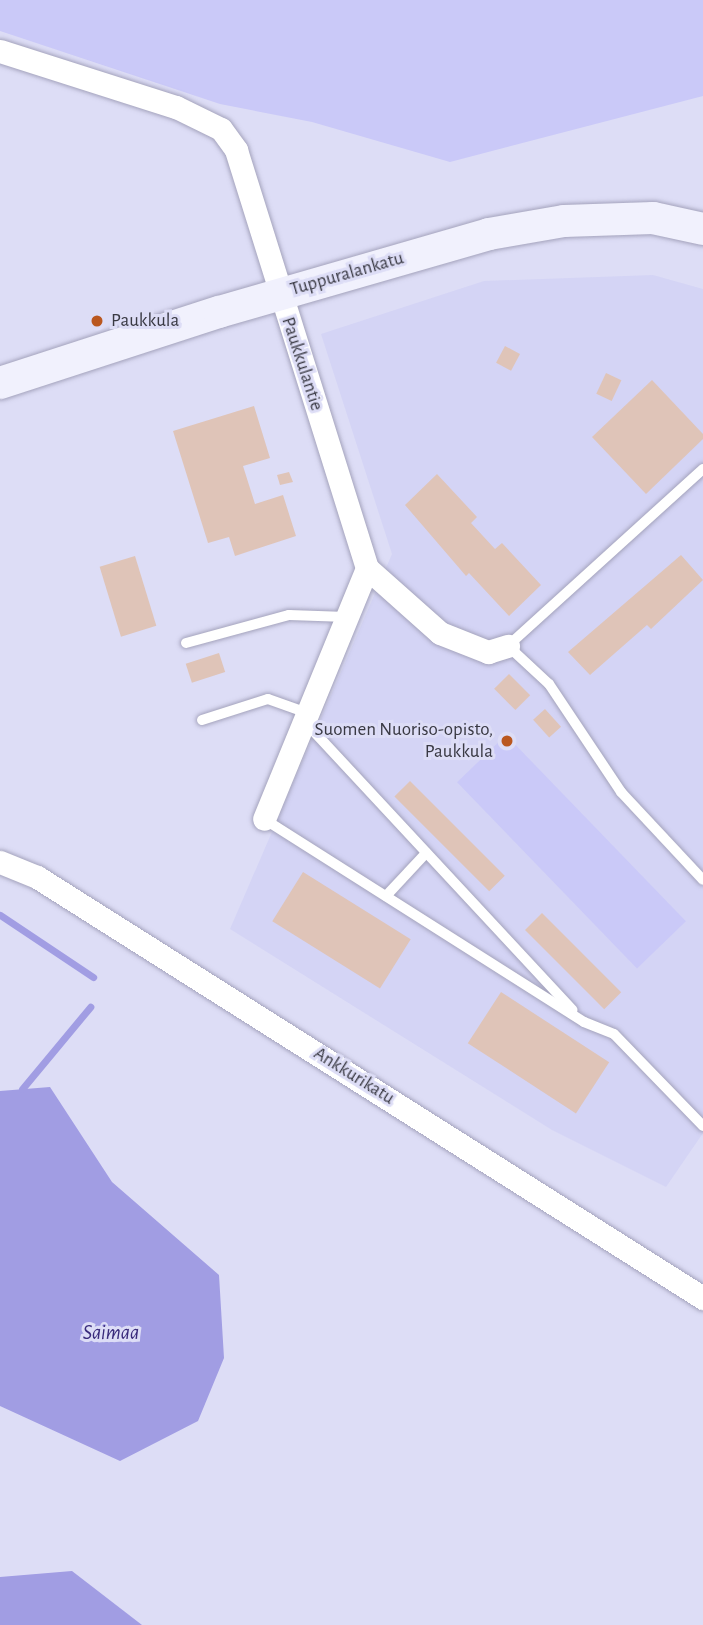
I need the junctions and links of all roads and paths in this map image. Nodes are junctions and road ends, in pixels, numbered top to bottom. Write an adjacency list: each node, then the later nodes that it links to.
1 (0, 51): 3 (street, Paukkulantie)
2 (703, 229): 3 (street, Tuppuralankatu)
3 (279, 294): 4 (street, Tuppuralankatu); 6 (street, Paukkulantie)
4 (0, 383)
5 (703, 469): 9 (lane)
6 (367, 568): 7 (street); 9 (street)
7 (347, 617): 8 (lane); 10 (street)
8 (186, 643)
9 (508, 646): 15 (lane)
10 (305, 717): 11 (lane); 12 (street); 13 (lane)
11 (202, 720)
12 (264, 819): 16 (lane)
13 (426, 853): 16 (lane); 17 (lane)
14 (0, 862): 19 (street, Ankkurikatu)
15 (703, 880)
16 (386, 896): 17 (lane)
17 (584, 1022): 18 (lane)
18 (703, 1126)
19 (703, 1298)

